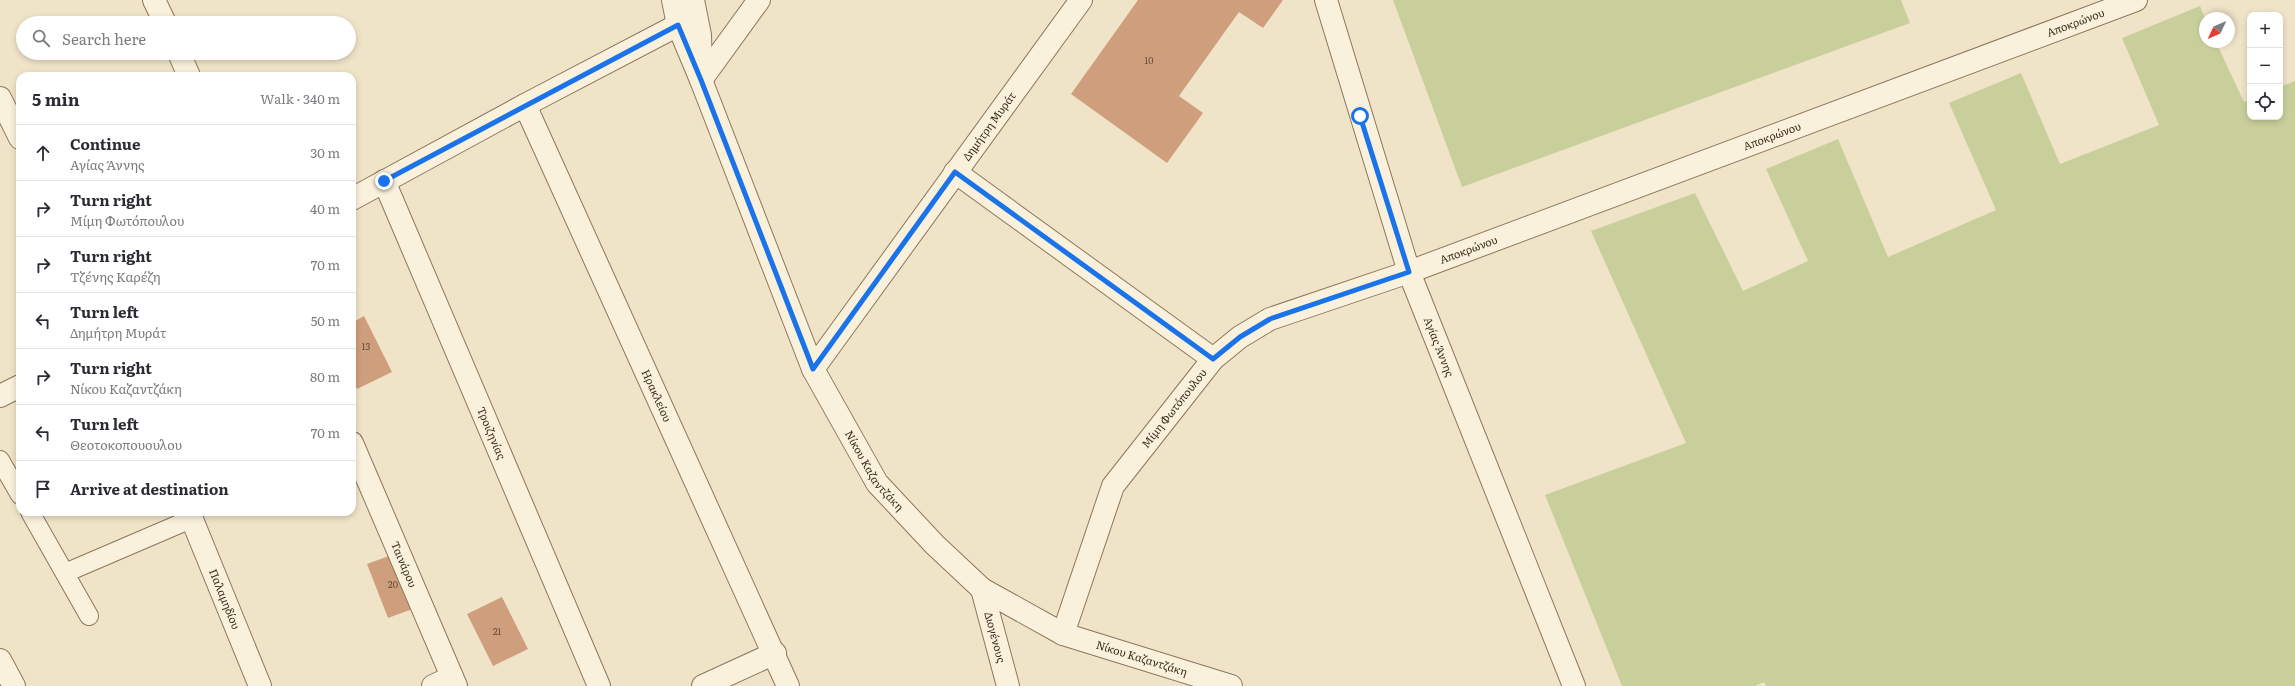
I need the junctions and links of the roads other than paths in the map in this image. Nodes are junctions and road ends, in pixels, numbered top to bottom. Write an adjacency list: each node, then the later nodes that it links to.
1 (154, 0): 8 (street)
2 (673, 0): 9 (street, Νίκου Καζαντζάκη)
3 (693, 0): 12 (street, Νίκου Καζαντζάκη)
4 (759, 0): 12 (street)
5 (1081, 0): 16 (street, Δημήτρη Μυράτ)
6 (1326, 0): 19 (street, Αγίας Άννης)
7 (2136, 0): 19 (street, Αποκρώνου)
8 (162, 16)
9 (678, 25): 12 (street, Νίκου Καζαντζάκη); 14 (street)
10 (182, 60): 11 (street)
11 (187, 72)
12 (701, 80): 21 (street, Νίκου Καζαντζάκη)
13 (0, 98): 15 (street)
14 (525, 105): 17 (street); 34 (street, Ηρακλείου)
15 (16, 130)
16 (955, 172): 20 (street); 21 (street, Δημήτρη Μυράτ)
17 (384, 181): 18 (street); 39 (street, Τροιζηνίας)
18 (356, 198)
19 (1409, 272): 20 (street, Μίμη Φωτόπουλου); 44 (street, Αγίας Άννης)
20 (1213, 359): 33 (street, Μίμη Φωτόπουλου)
21 (813, 369): 31 (street, Νίκου Καζαντζάκη)
22 (16, 388): 23 (street)
23 (0, 396)
24 (356, 453): 36 (street, Ταινάρου)
25 (0, 460): 26 (lane)
26 (16, 488)
27 (32, 516): 30 (lane)
28 (188, 516): 30 (lane)
29 (190, 516): 38 (street, Παλαμηδίου)
30 (65, 573): 32 (lane)
31 (982, 589): 33 (street, Νίκου Καζαντζάκη); 42 (street, Διογένους)
32 (89, 616)
33 (1063, 634): 43 (street, Νίκου Καζαντζάκη)
34 (775, 654): 40 (street); 41 (street, Ηρακλείου)
35 (0, 660): 37 (street)
36 (447, 683)
37 (14, 686)
38 (260, 686)
39 (599, 686)
40 (703, 686)
41 (788, 686)
42 (1008, 686)
43 (1231, 686)
44 (1574, 686)

